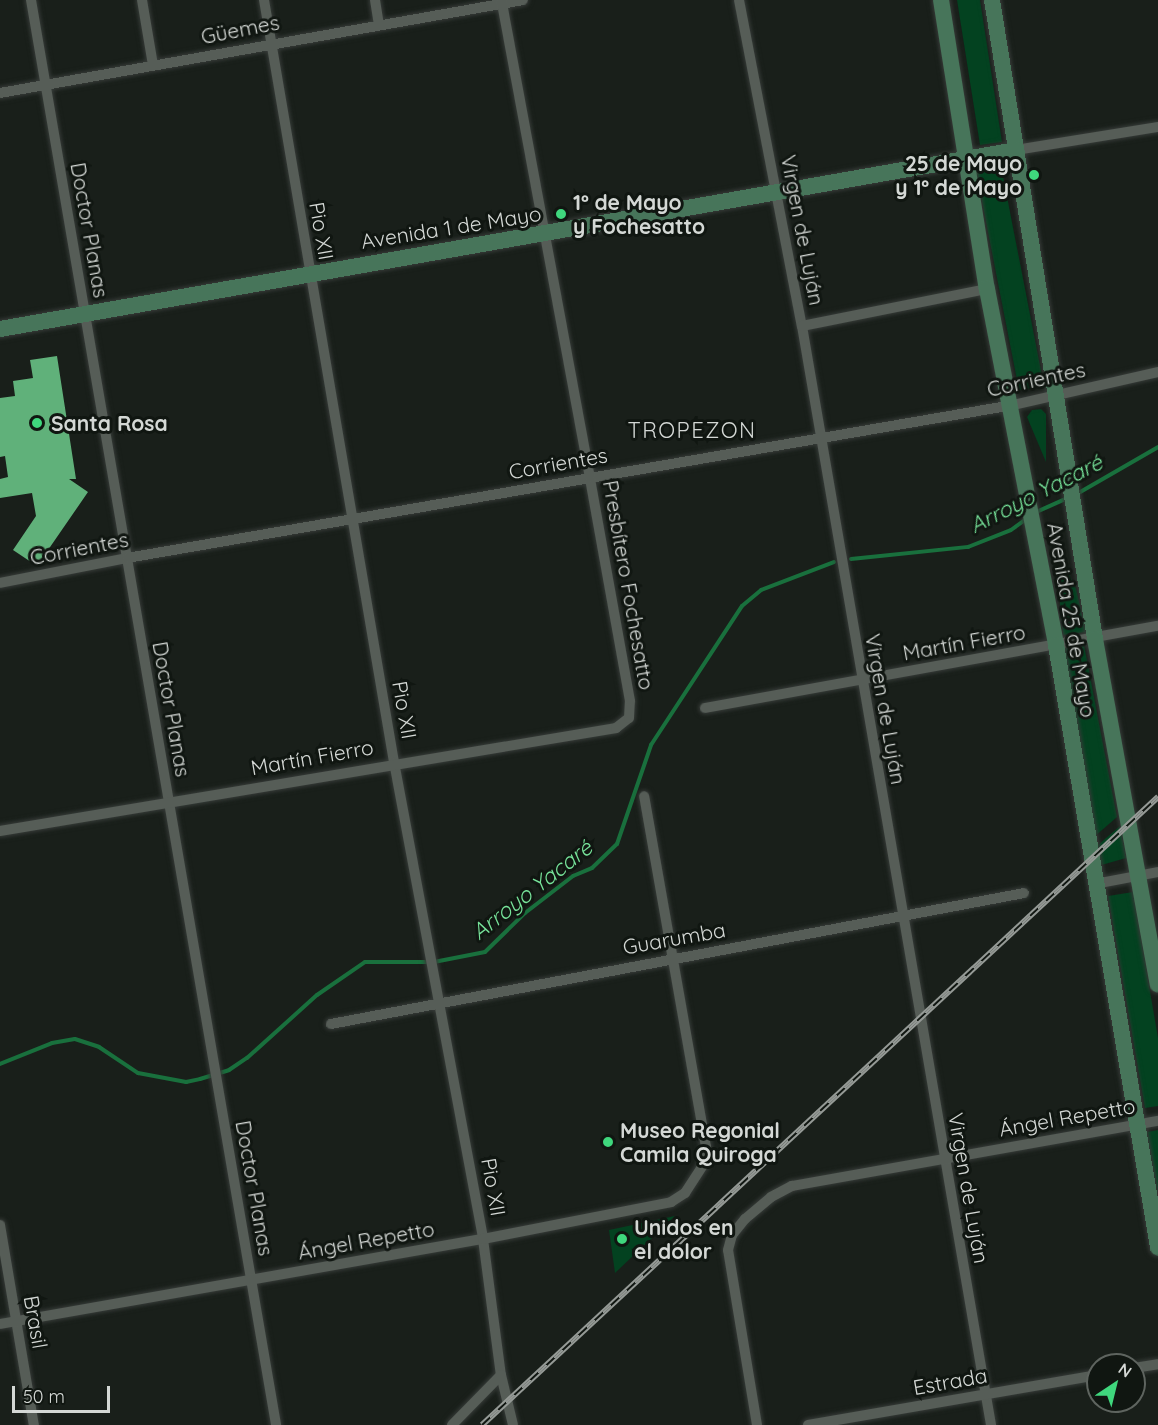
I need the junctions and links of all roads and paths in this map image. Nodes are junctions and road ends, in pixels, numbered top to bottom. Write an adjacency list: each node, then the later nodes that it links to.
1 (31, 0): 13 (street, Doctor Planas)
2 (142, 0): 12 (street)
3 (264, 0): 11 (street, Pio XII)
4 (375, 0): 10 (street)
5 (523, 0): 9 (street, Güemes)
6 (740, 0): 18 (street, Virgen de Luján)
7 (941, 0): 17 (main road, Avenida 25 de Mayo)
8 (992, 0): 16 (main road, Avenida 25 de Mayo)
9 (501, 2): 10 (street, Güemes); 19 (street, Presbítero Fochesatto)
10 (379, 24): 11 (street, Güemes)
11 (270, 43): 12 (street, Güemes); 20 (street, Pio XII)
12 (153, 65): 13 (street, Güemes)
13 (45, 85): 14 (street, Güemes); 22 (street, Doctor Planas)
14 (0, 93)
15 (1158, 127): 16 (street, Avenida 1 de Mayo)
16 (1016, 150): 17 (main road, Avenida 1 de Mayo); 26 (main road, Avenida 25 de Mayo)
17 (969, 160): 18 (main road, Avenida 1 de Mayo); 21 (main road, Avenida 25 de Mayo)
18 (777, 195): 19 (main road, Avenida 1 de Mayo); 23 (street, Virgen de Luján)
19 (545, 234): 20 (main road, Avenida 1 de Mayo); 29 (street, Presbítero Fochesatto)
20 (310, 274): 22 (main road, Avenida 1 de Mayo); 30 (street, Pio XII)
21 (987, 289): 23 (street); 27 (main road, Avenida 25 de Mayo)
22 (85, 315): 24 (main road, Avenida 1 de Mayo); 31 (street, Doctor Planas)
23 (802, 326): 28 (street, Virgen de Luján)
24 (0, 329)
25 (1158, 372): 26 (street, Corrientes)
26 (1058, 394): 27 (street, Corrientes); 34 (main road, Avenida 25 de Mayo)
27 (1012, 405): 28 (street, Corrientes); 35 (main road, Avenida 25 de Mayo)
28 (819, 438): 29 (street, Corrientes); 36 (street, Virgen de Luján)
29 (590, 478): 30 (street, Corrientes); 38 (street, Presbítero Fochesatto)
30 (353, 520): 31 (street, Corrientes); 39 (street, Pio XII)
31 (127, 558): 32 (street, Corrientes); 41 (street, Doctor Planas)
32 (0, 583)
33 (1158, 626): 34 (street, Martín Fierro)
34 (1095, 639): 35 (street, Martín Fierro); 44 (main road, Avenida 25 de Mayo)
35 (1056, 645): 36 (street, Martín Fierro); 45 (main road, Avenida 25 de Mayo)
36 (861, 680): 37 (street, Martín Fierro); 47 (street, Virgen de Luján)
37 (705, 708)
38 (629, 718): 39 (street, Martín Fierro)
39 (394, 762): 41 (street, Martín Fierro); 50 (street, Pio XII)
40 (644, 796): 48 (street)
41 (169, 802): 42 (street, Martín Fierro); 58 (street, Doctor Planas)
42 (0, 831)
43 (1158, 872): 44 (street)
44 (1138, 876): 45 (street); 49 (main road, Avenida 25 de Mayo)
45 (1095, 884): 53 (main road, Avenida 25 de Mayo)
46 (1024, 893): 47 (street, Guarumba)
47 (902, 917): 48 (street, Guarumba); 54 (street, Virgen de Luján)
48 (674, 957): 50 (street, Guarumba); 56 (street, Ángel Repetto)
49 (1158, 984)
50 (441, 1002): 51 (street, Guarumba); 56 (street, Pio XII)
51 (331, 1024)
52 (1158, 1121): 53 (street, Ángel Repetto)
53 (1137, 1124): 54 (street, Ángel Repetto); 57 (main road, Avenida 25 de Mayo)
54 (944, 1159): 63 (street, Virgen de Luján); 68 (street, Ángel Repetto)
55 (0, 1225): 59 (street, Brasil)
56 (483, 1239): 58 (street, Ángel Repetto); 61 (street, Pio XII)
57 (1158, 1247)
58 (251, 1280): 59 (street, Ángel Repetto); 65 (street, Doctor Planas)
59 (16, 1322): 60 (street, Ángel Repetto); 64 (street, Brasil)
60 (0, 1324)
61 (501, 1375): 66 (street); 67 (street, Pio XII)
62 (1086, 1377): 63 (street, Estrada)
63 (985, 1394): 69 (street, Estrada); 70 (street, Virgen de Luján)
64 (34, 1425)
65 (276, 1425)
66 (452, 1425)
67 (513, 1425)
68 (757, 1425)
69 (808, 1425)
70 (991, 1425)

